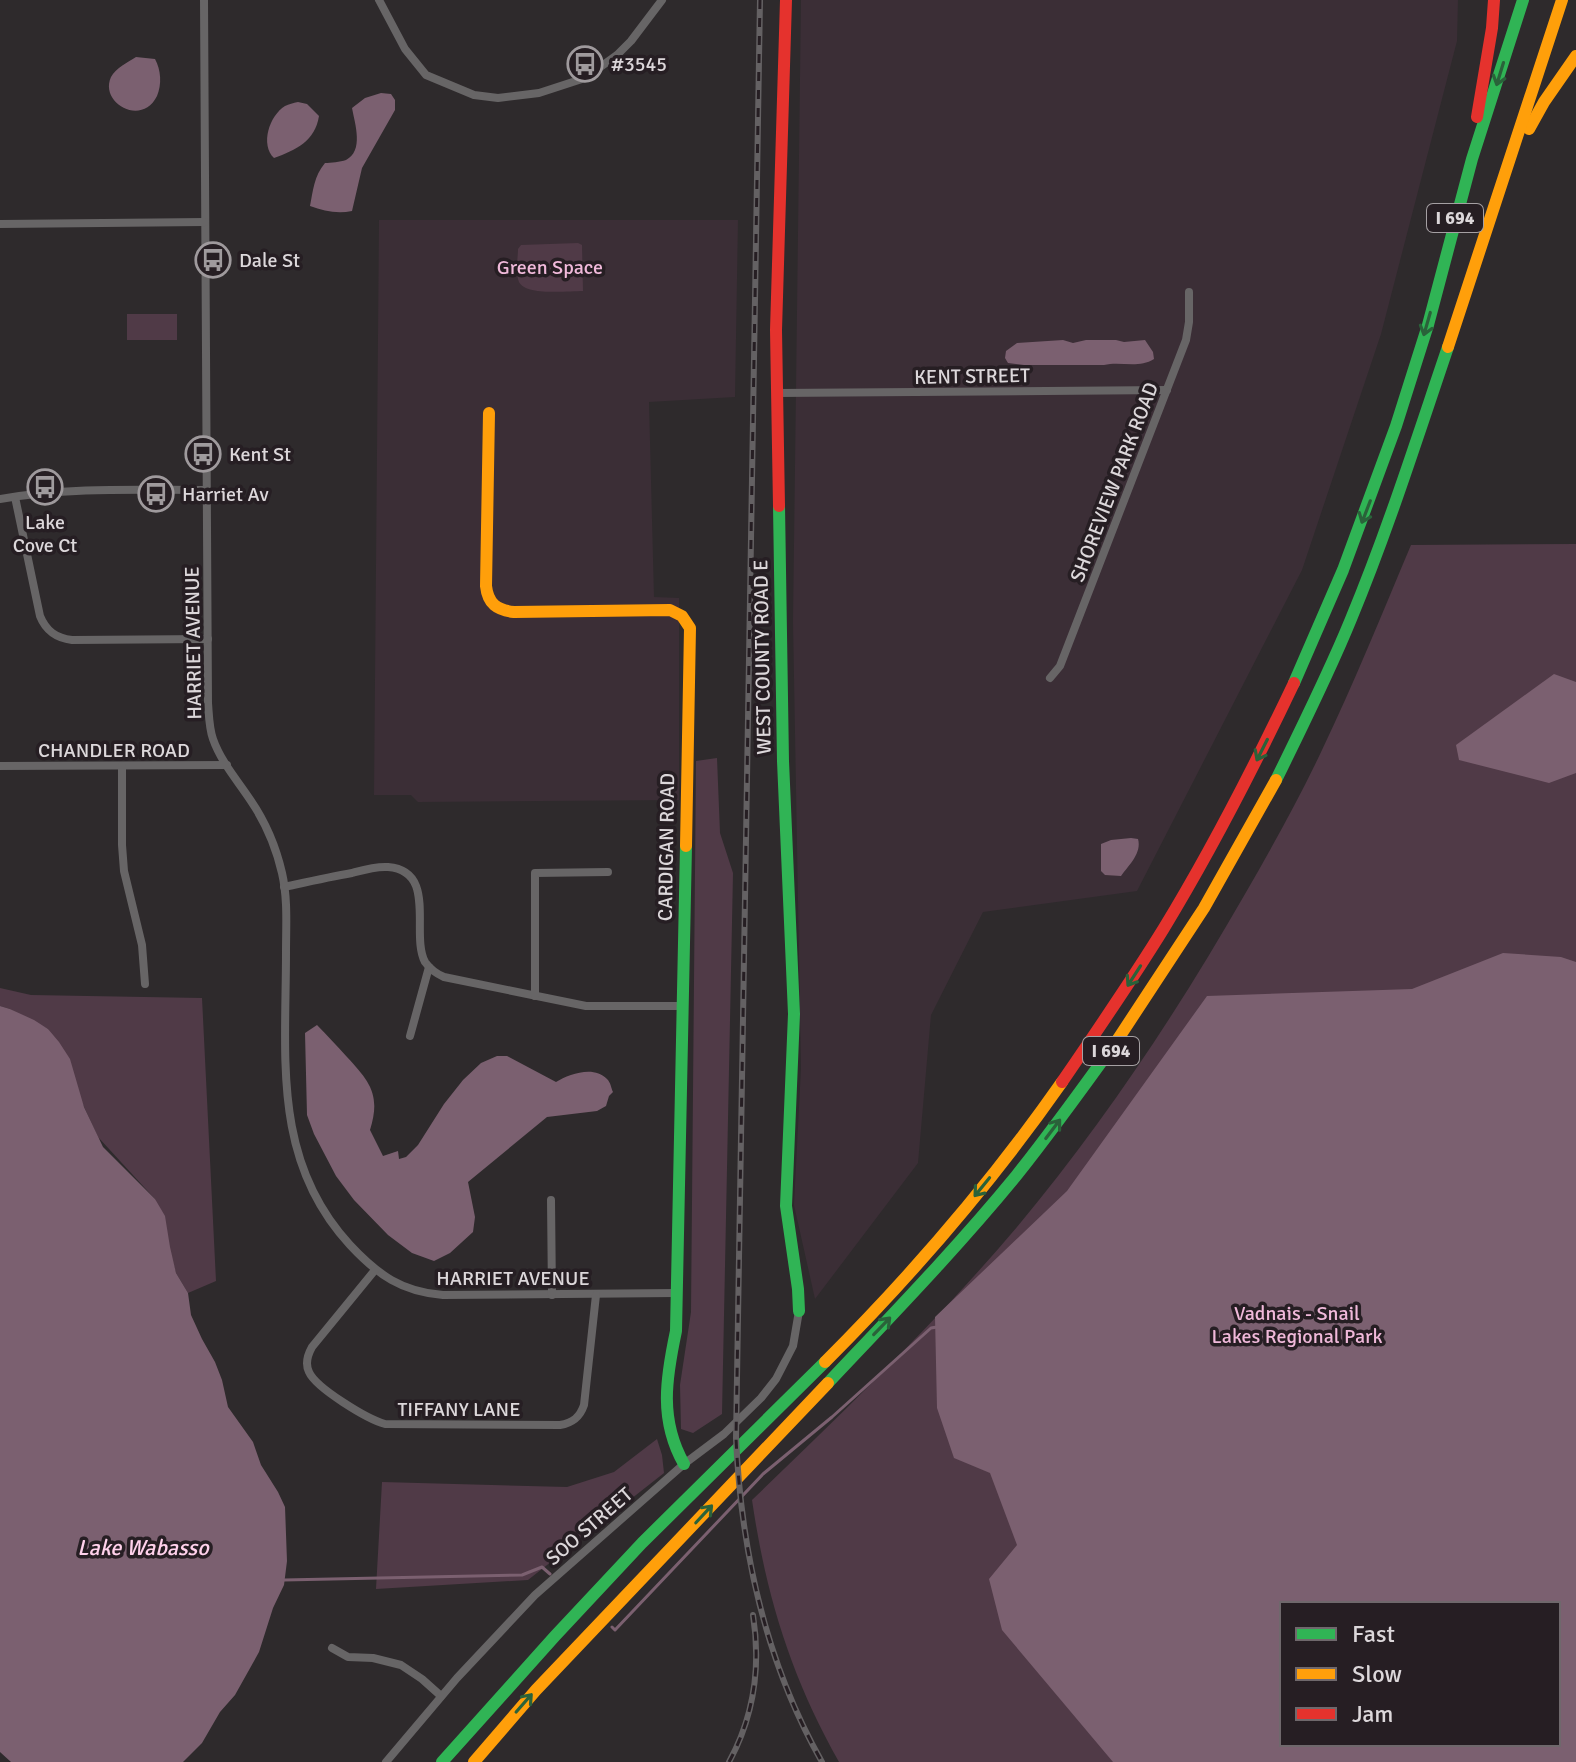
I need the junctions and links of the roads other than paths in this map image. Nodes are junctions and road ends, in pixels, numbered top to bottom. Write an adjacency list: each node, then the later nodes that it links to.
1 (204, 0): 11 (street, HARRIET AVENUE)
2 (379, 0): 3 (street)
3 (662, 0)
4 (786, 0): 15 (main road, WEST COUNTY ROAD E)
5 (1494, 0): 10 (main road)
6 (1523, 0): 10 (main road, I 694, one-way to 10)
7 (1562, 0): 9 (main road, I 694)
8 (1576, 56): 9 (main road)
9 (1504, 185): 43 (main road, I 694, one-way to 9)
10 (1461, 197): 42 (main road, I 694, one-way to 42)
11 (205, 222): 12 (street); 17 (street, HARRIET AVENUE)
12 (0, 224)
13 (1189, 292): 14 (street, SHOREVIEW PARK ROAD)
14 (1167, 390): 15 (street, KENT STREET); 21 (street, SHOREVIEW PARK ROAD)
15 (777, 393): 37 (main road, WEST COUNTY ROAD E)
16 (489, 413): 30 (main road, CARDIGAN ROAD)
17 (206, 490): 18 (street); 20 (street, HARRIET AVENUE)
18 (15, 497): 19 (street); 20 (street)
19 (0, 499)
20 (208, 639): 22 (street, HARRIET AVENUE)
21 (1050, 678)
22 (227, 765): 24 (street, CHANDLER ROAD); 26 (street, HARRIET AVENUE)
23 (0, 766): 24 (street, CHANDLER ROAD)
24 (122, 766): 28 (street)
25 (608, 872): 29 (street)
26 (284, 887): 27 (street); 33 (street, HARRIET AVENUE)
27 (429, 967): 29 (street); 31 (street)
28 (145, 984)
29 (535, 996): 30 (street)
30 (682, 1006): 34 (main road, CARDIGAN ROAD)
31 (410, 1036)
32 (551, 1200): 35 (street)
33 (375, 1270): 35 (street, HARRIET AVENUE); 36 (street, TIFFANY LANE)
34 (676, 1293): 36 (street, HARRIET AVENUE); 38 (main road, CARDIGAN ROAD)
35 (552, 1295): 36 (street, HARRIET AVENUE)
36 (596, 1295)
37 (799, 1311): 38 (street, SOO STREET)
38 (684, 1464): 40 (street, SOO STREET)
39 (332, 1648): 40 (street)
40 (441, 1696): 41 (street, SOO STREET)
41 (386, 1762)
42 (442, 1762)
43 (474, 1762)

